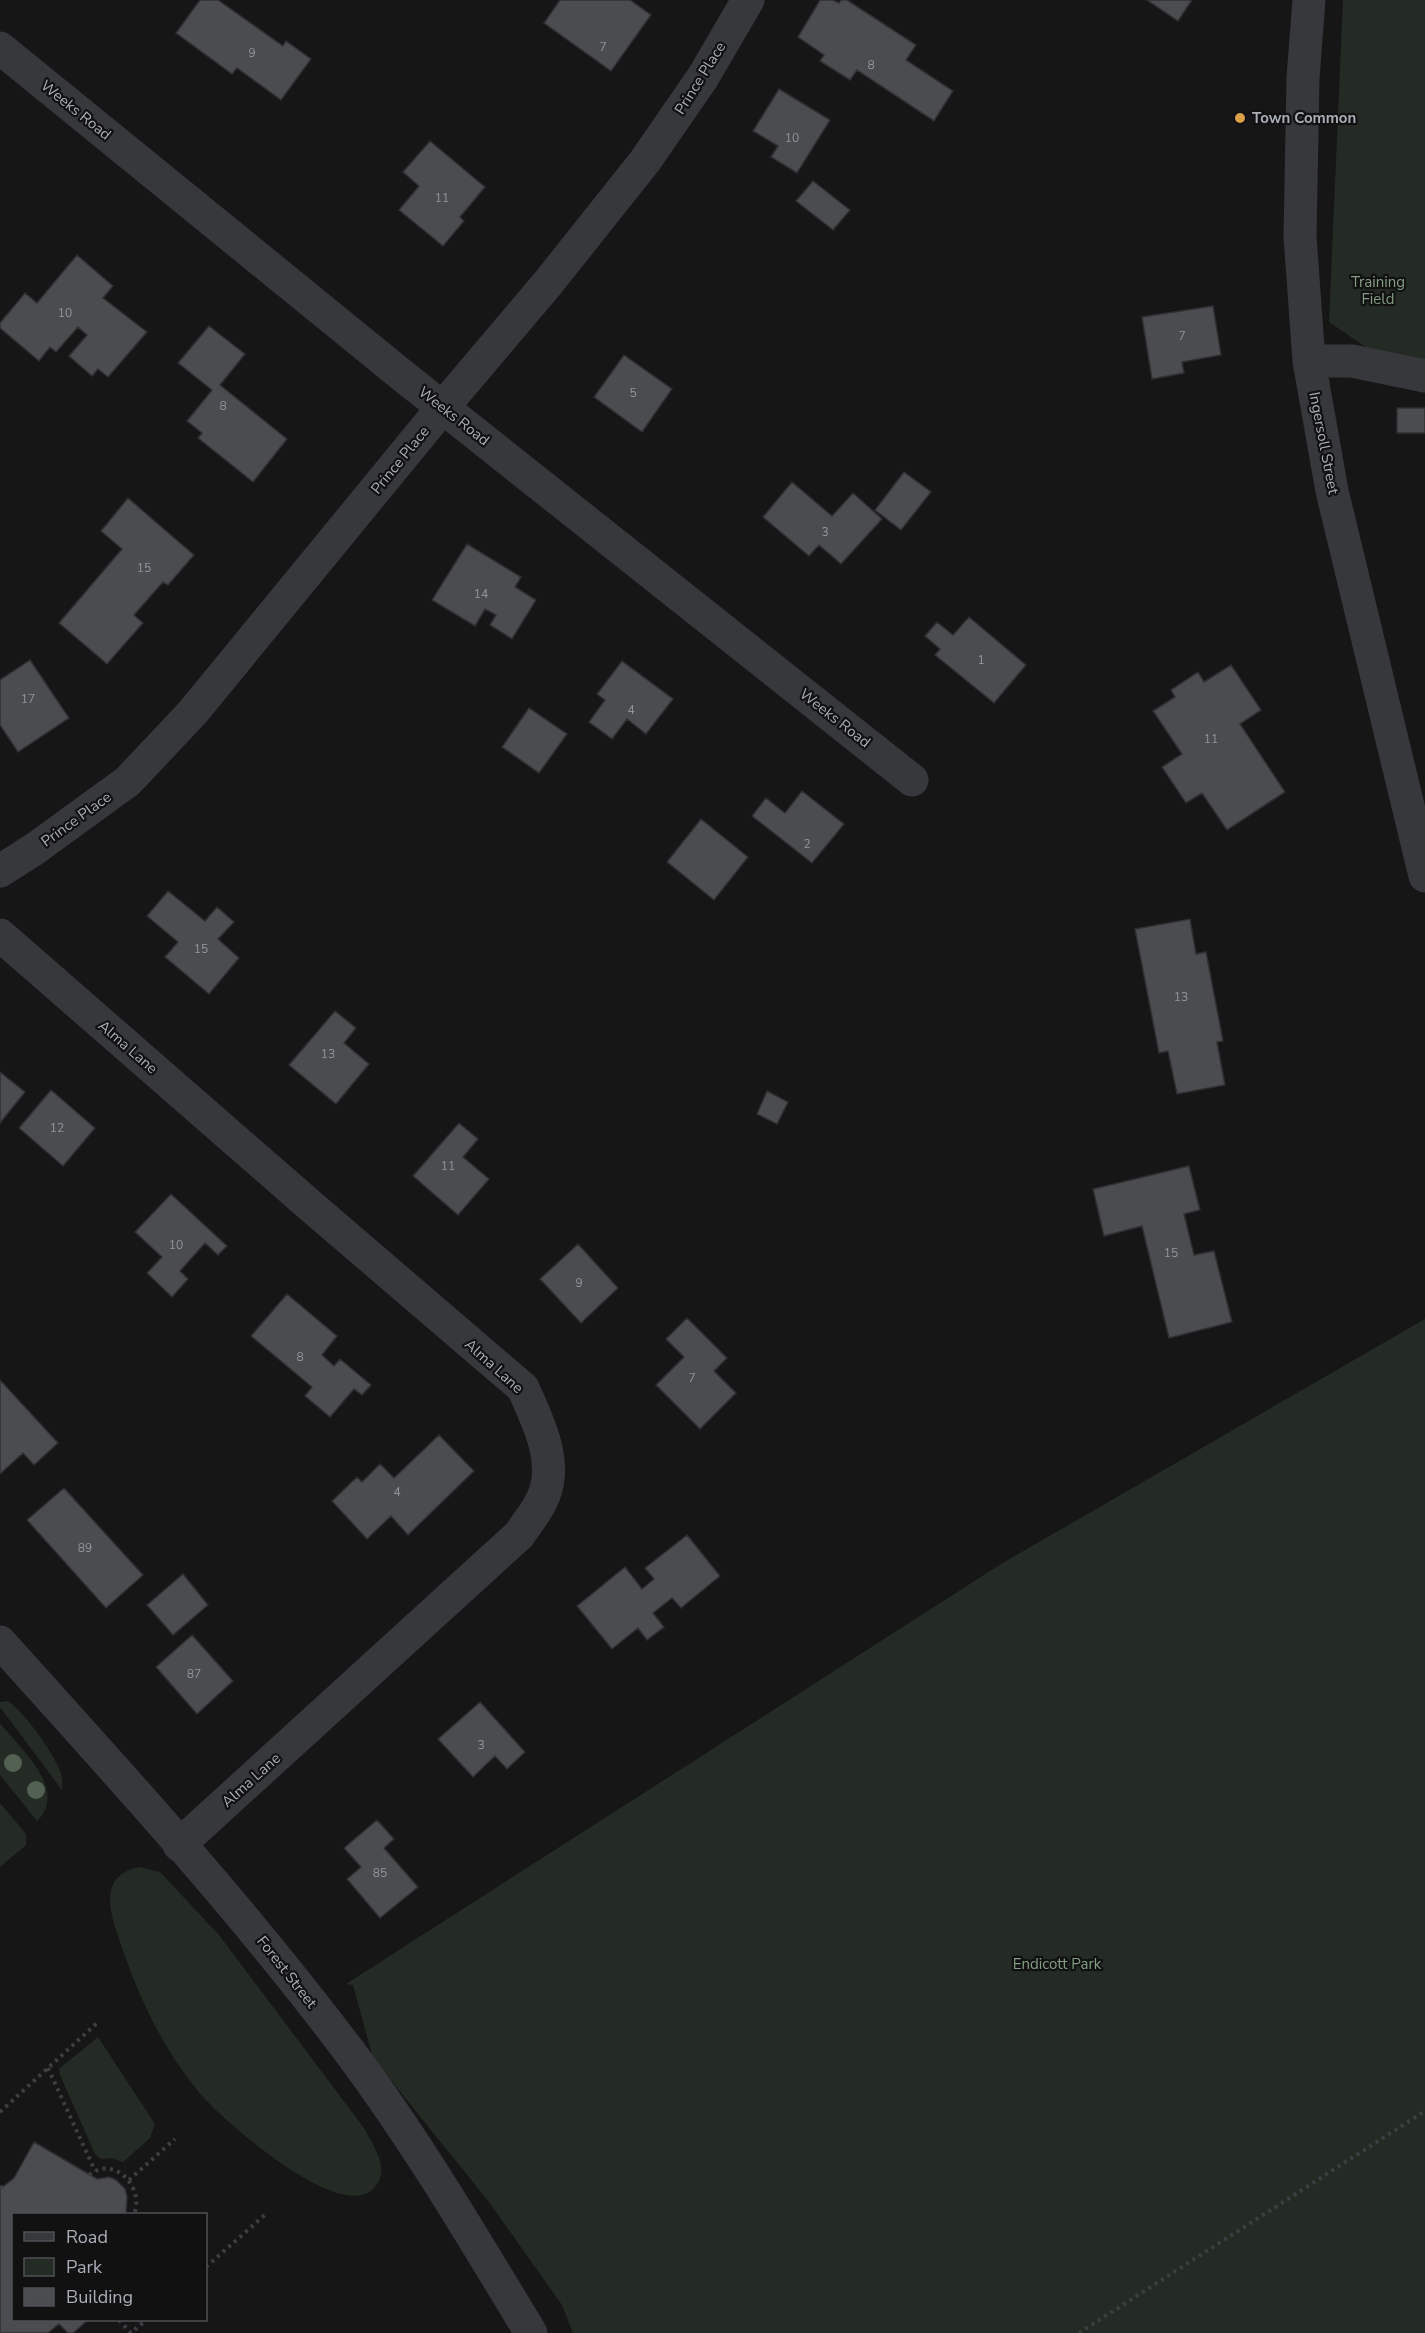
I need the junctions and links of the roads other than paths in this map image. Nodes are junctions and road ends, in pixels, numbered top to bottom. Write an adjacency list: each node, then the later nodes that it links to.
1 (748, 0): 6 (street, Prince Place)
2 (1309, 0): 4 (street, Ingersoll Street)
3 (0, 48): 6 (street, Weeks Road)
4 (1309, 361): 5 (street); 9 (street, Ingersoll Street)
5 (1425, 376)
6 (443, 407): 7 (street, Weeks Road); 8 (street, Prince Place)
7 (912, 780)
8 (0, 870)
9 (1425, 876)
10 (0, 935): 12 (street, Alma Lane)
11 (0, 1642): 12 (street, Forest Street)
12 (179, 1845): 13 (street, Forest Street)
13 (531, 2333)

